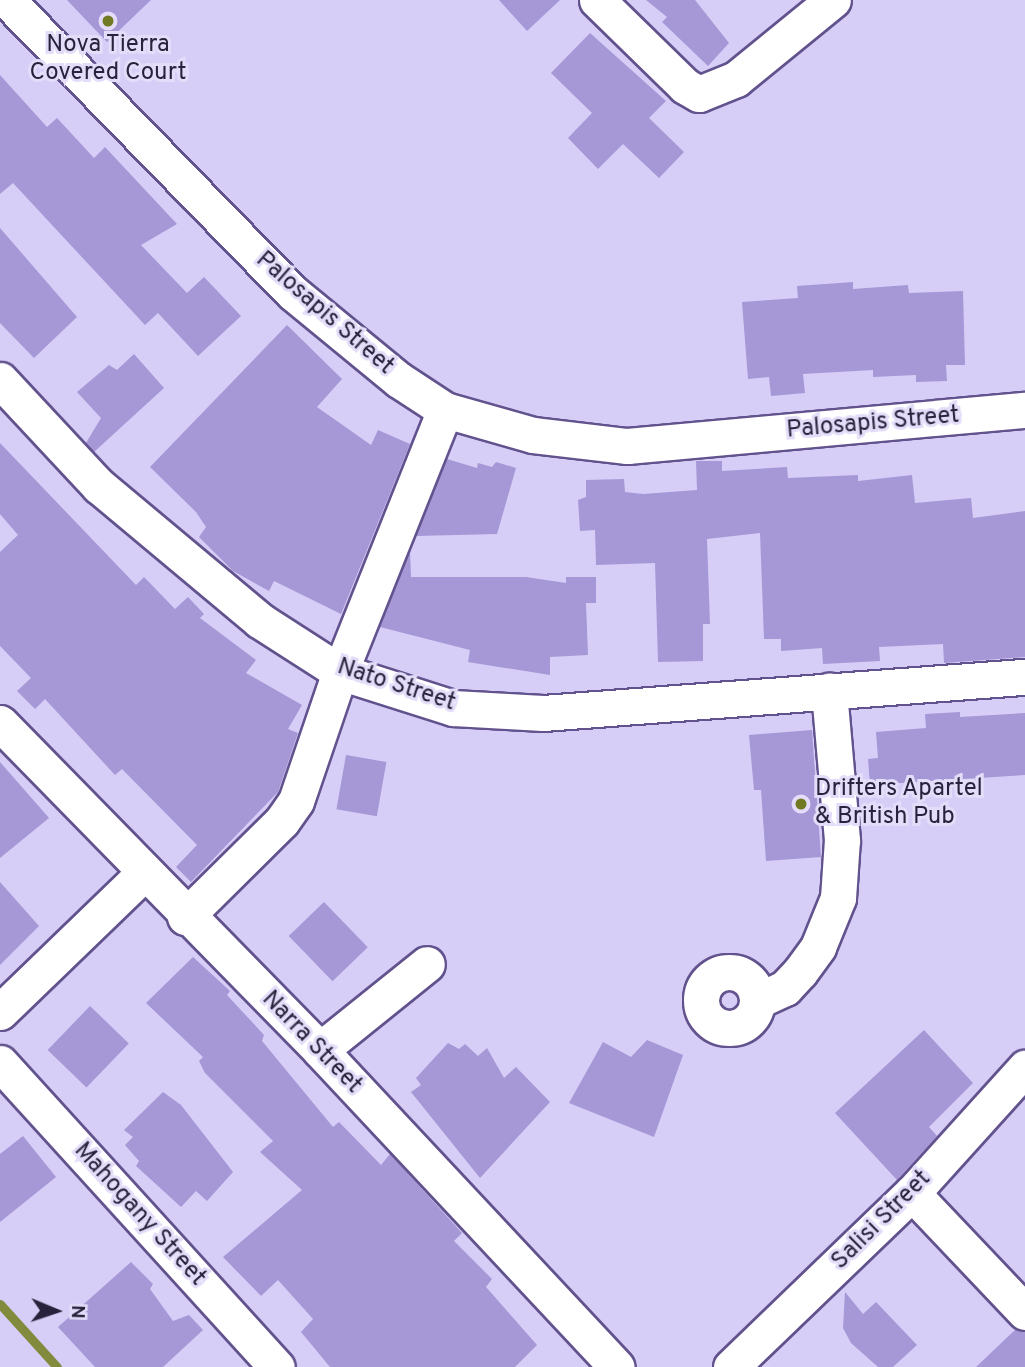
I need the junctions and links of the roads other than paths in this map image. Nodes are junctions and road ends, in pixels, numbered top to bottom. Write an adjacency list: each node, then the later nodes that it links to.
1 (6, 0): 5 (street, Palosapis Street)
2 (597, 0): 3 (street)
3 (833, 0)
4 (0, 380): 7 (street, Nato Street)
5 (445, 410): 6 (street, Palosapis Street); 7 (street)
6 (1025, 410)
7 (340, 672): 9 (street, Nato Street); 12 (street)
8 (1025, 677): 9 (street, Nato Street)
9 (829, 691): 14 (street)
10 (0, 723): 11 (street, Narra Street)
11 (143, 874): 12 (street, Narra Street); 15 (street)
12 (186, 917): 16 (street, Narra Street)
13 (428, 964): 16 (street)
14 (757, 1001)
15 (0, 1012)
16 (320, 1050): 22 (street, Narra Street)
17 (0, 1063): 21 (street, Mahogany Street)
18 (1025, 1068): 19 (street, Salisi Street)
19 (912, 1194): 20 (street); 23 (street, Salisi Street)
20 (1025, 1312)
21 (277, 1367)
22 (617, 1367)
23 (731, 1367)

